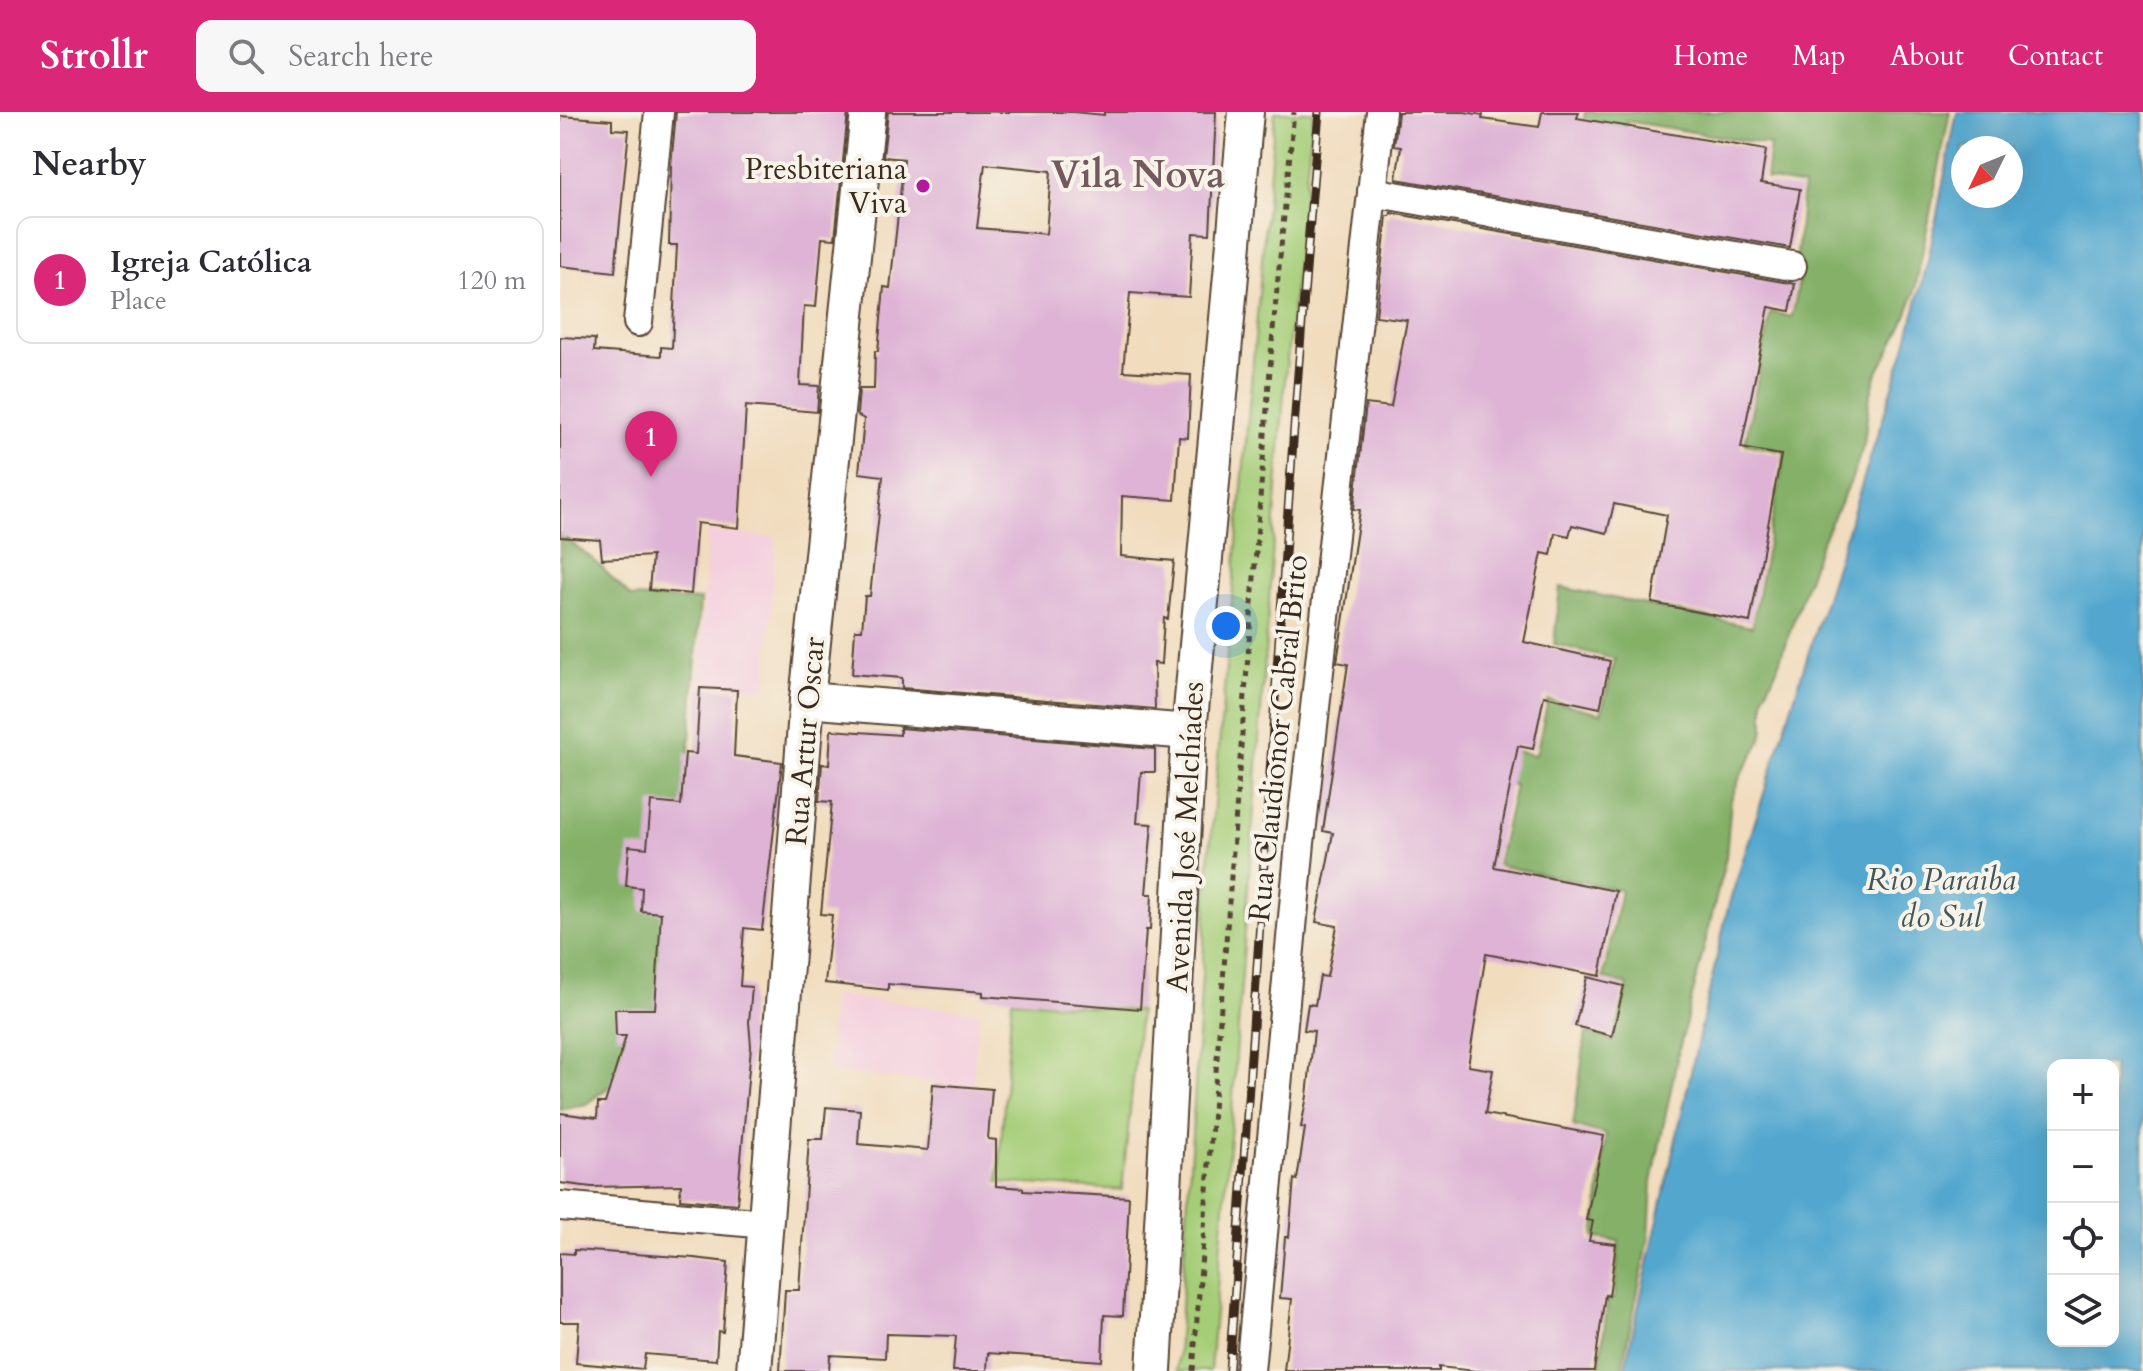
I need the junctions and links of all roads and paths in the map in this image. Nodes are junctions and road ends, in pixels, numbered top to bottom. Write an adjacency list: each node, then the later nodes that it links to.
1 (659, 112): 8 (street)
2 (868, 112): 9 (street, Rua Artur Oscar)
3 (1246, 112): 10 (street, Avenida José Melchíades)
4 (1294, 112): 15 (path)
5 (1381, 112): 6 (street, Rua Claudionor Cabral Brito)
6 (1372, 192): 7 (street); 16 (street, Rua Claudionor Cabral Brito)
7 (1792, 266)
8 (638, 322)
9 (807, 700): 10 (street); 12 (street, Rua Artur Oscar)
10 (1189, 732): 14 (street, Avenida José Melchíades)
11 (560, 1206): 12 (street)
12 (768, 1224): 13 (street, Rua Artur Oscar)
13 (754, 1371)
14 (1154, 1371)
15 (1193, 1371)
16 (1250, 1371)

